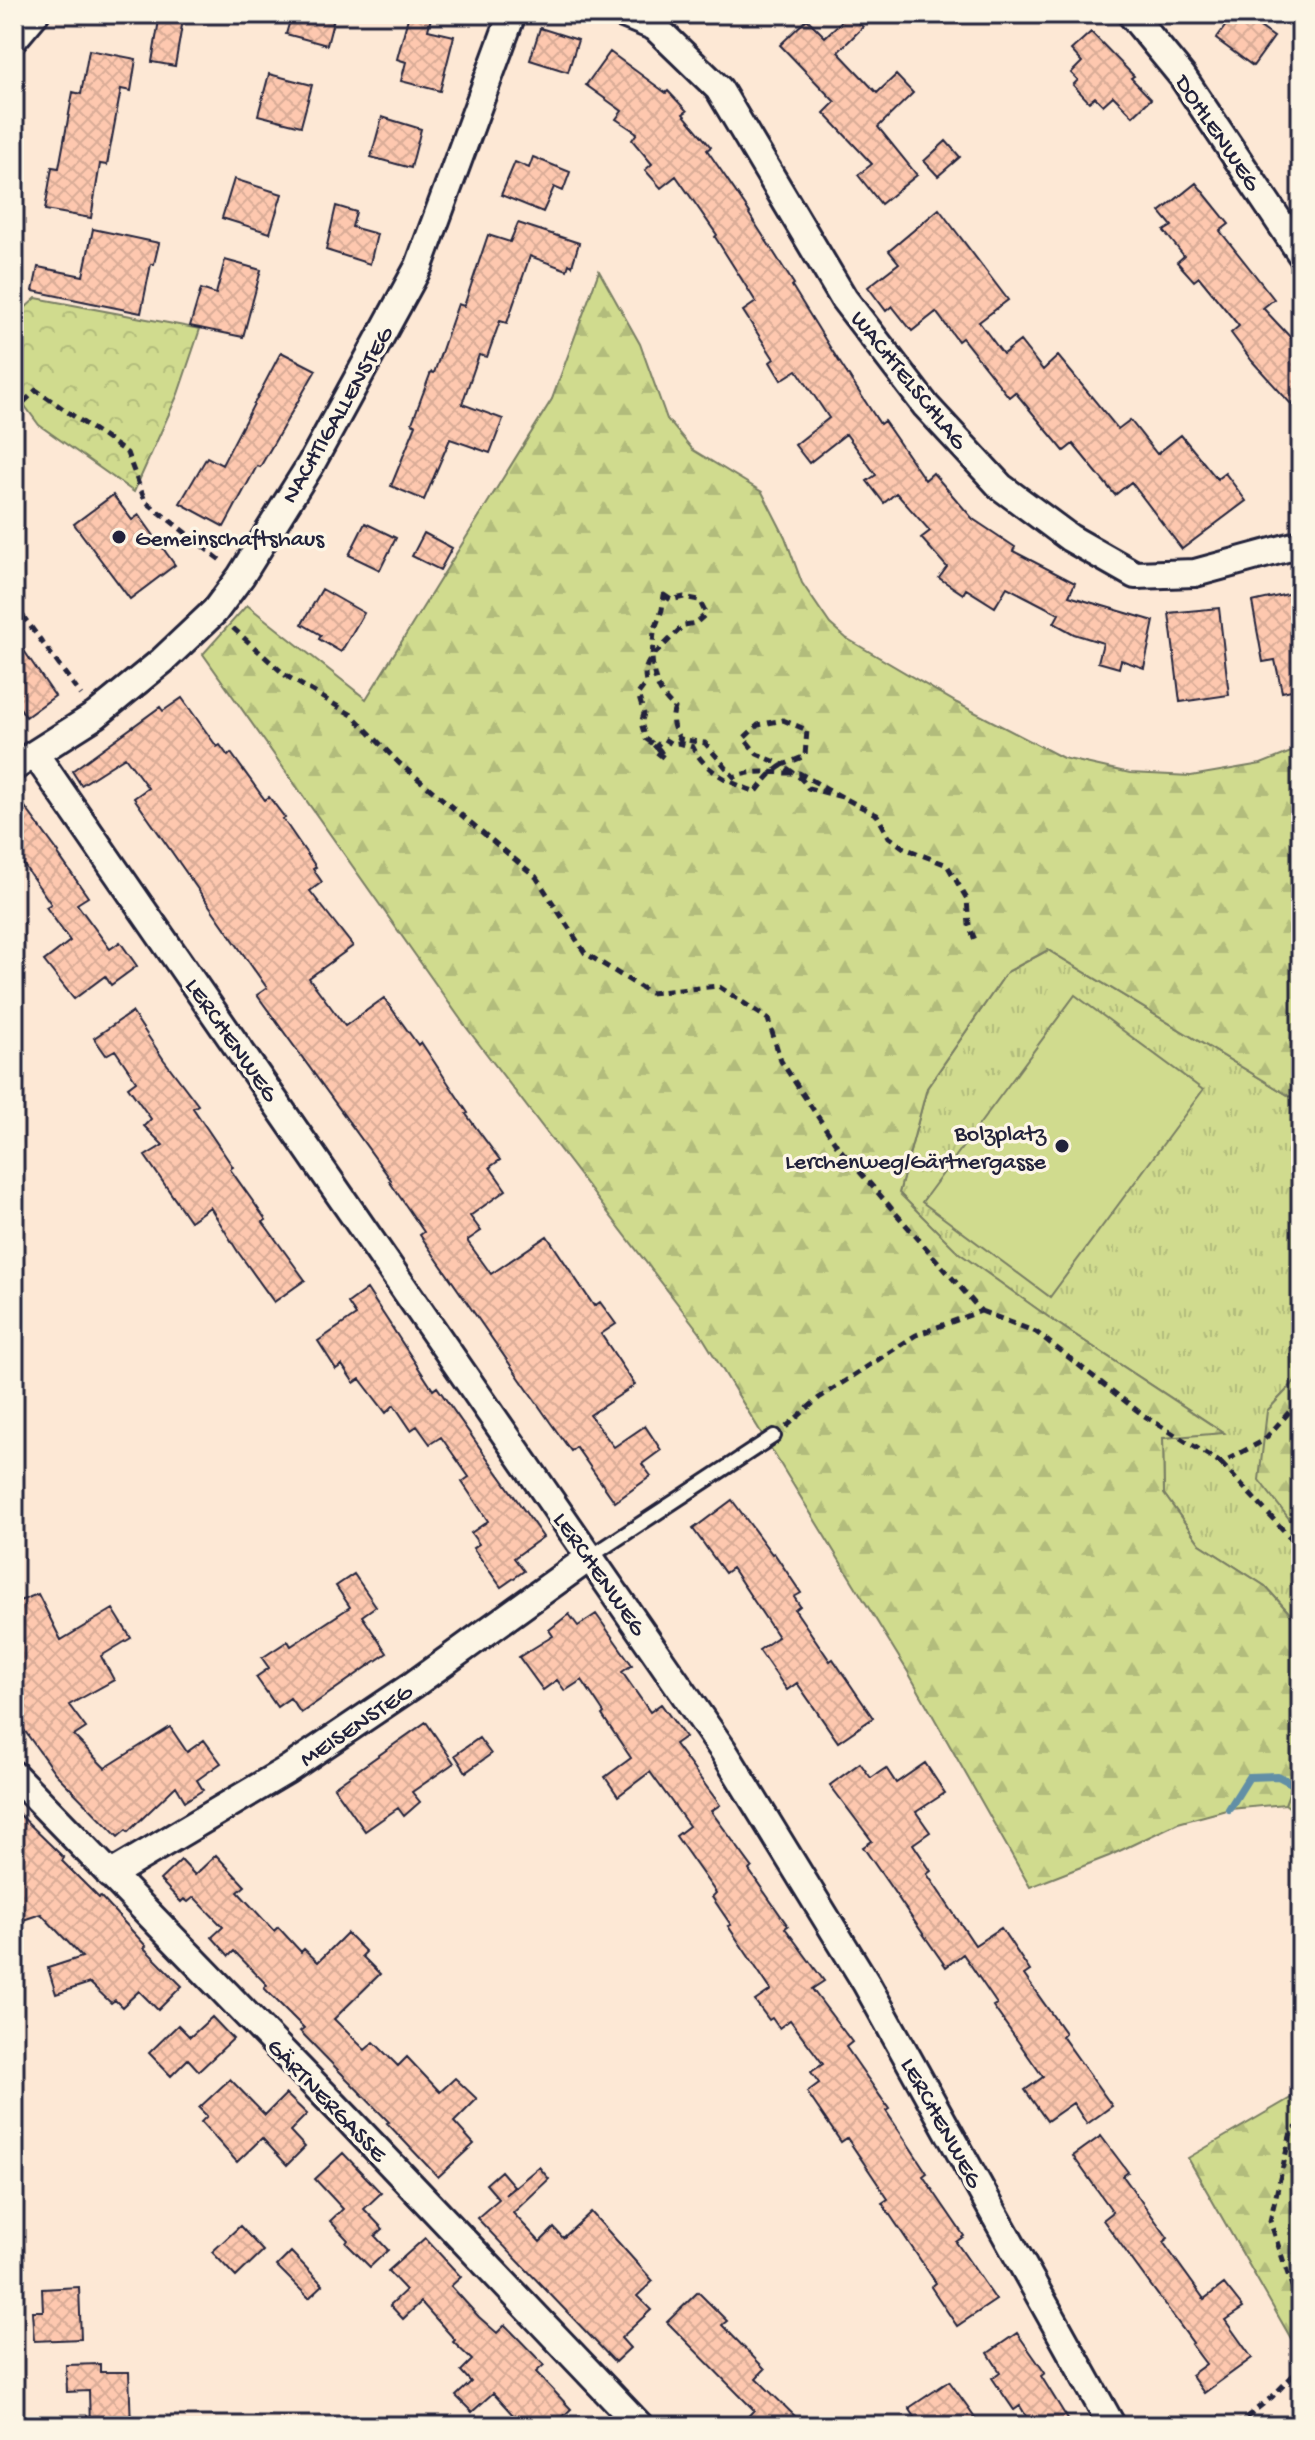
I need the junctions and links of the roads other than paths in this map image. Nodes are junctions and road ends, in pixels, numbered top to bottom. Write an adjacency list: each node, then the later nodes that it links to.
1 (35, 14): 5 (street)
2 (512, 14): 8 (street, NACHTIGALLENSTEG)
3 (623, 14): 7 (street, WACHTELSCHLAG)
4 (1131, 14): 6 (street, DOHLENWEG)
5 (14, 39)
6 (1301, 254)
7 (1301, 544)
8 (25, 760): 10 (street, LERCHENWEG)
9 (774, 1436): 10 (lane)
10 (590, 1557): 12 (street, MEISENSTEG); 14 (street, LERCHENWEG)
11 (14, 1775): 12 (street, GÄRTNERGASSE)
12 (110, 1875): 13 (street, GÄRTNERGASSE)
13 (640, 2426)
14 (1112, 2426)

